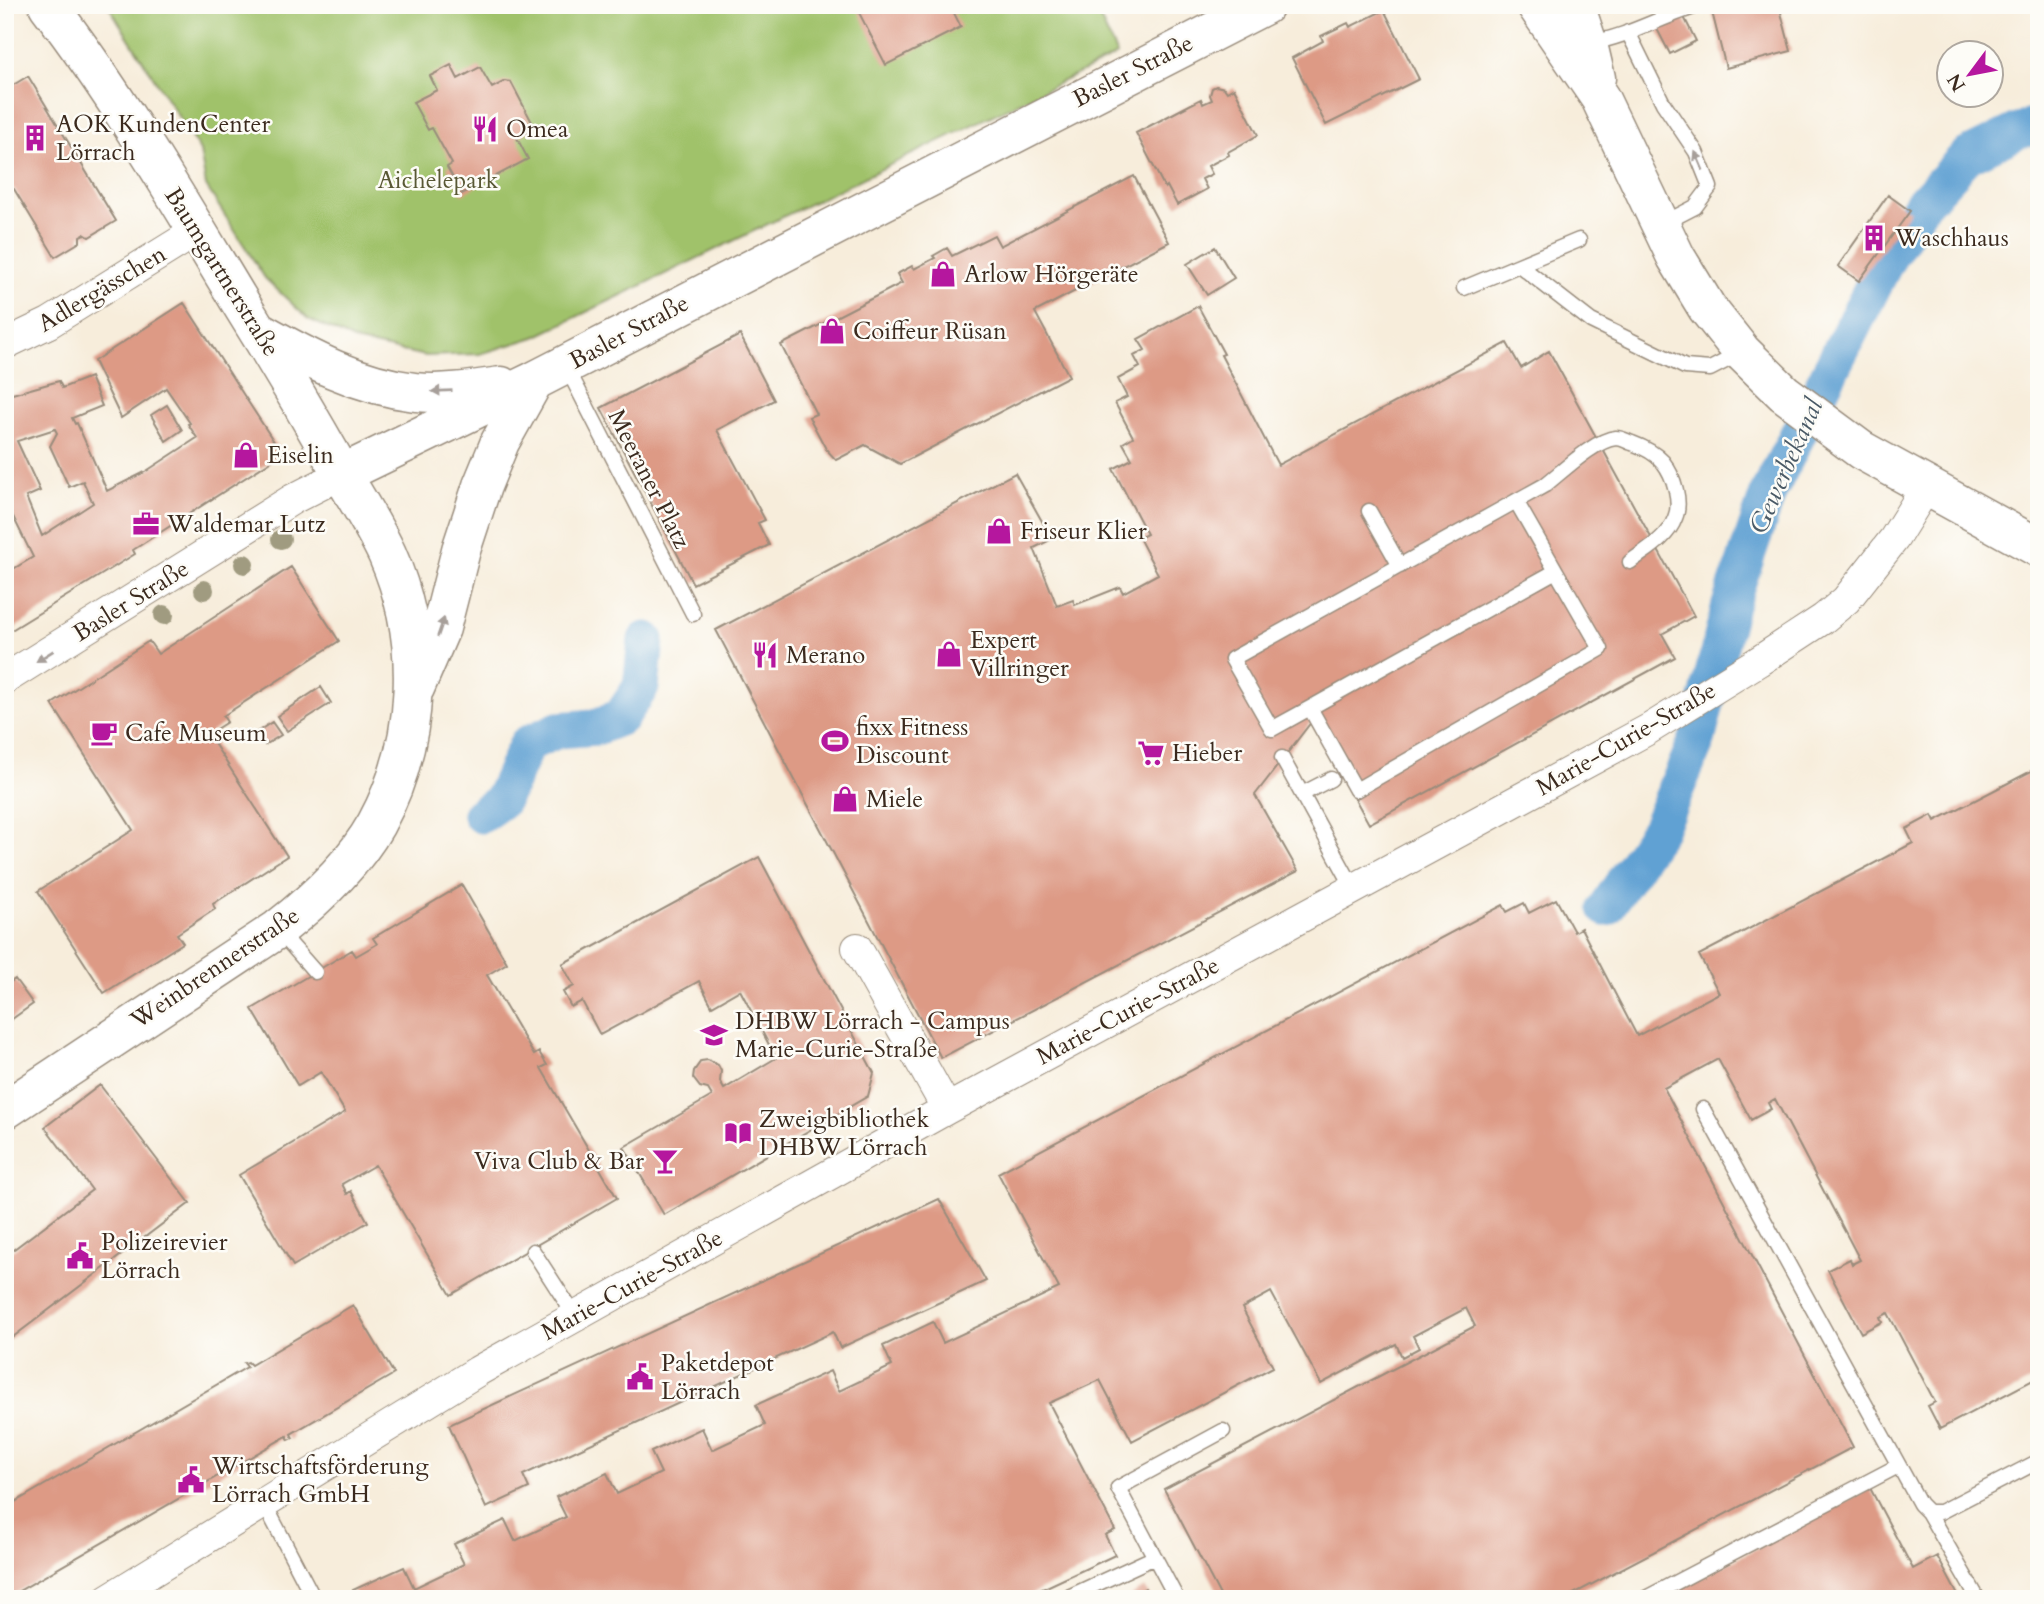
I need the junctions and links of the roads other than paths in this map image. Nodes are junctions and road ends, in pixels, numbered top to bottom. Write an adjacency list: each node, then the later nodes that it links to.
1 (48, 5): 10 (street, Baumgartnerstraße)
2 (1265, 5): 17 (street, Basler Straße)
3 (1536, 5): 8 (street)
4 (1575, 5): 7 (street)
5 (1700, 5): 6 (lane)
6 (1628, 32): 7 (lane); 9 (lane, one-way to 6)
7 (1588, 44): 8 (street)
8 (1600, 98): 9 (street)
9 (1661, 225): 16 (street)
10 (197, 231): 14 (street, Baumgartnerstraße); 15 (street, Adlergässchen)
11 (1579, 240): 12 (lane)
12 (1519, 265): 13 (lane); 16 (lane)
13 (1464, 288)
14 (257, 330): 17 (street, one-way to 14); 18 (street, Baumgartnerstraße)
15 (5, 344)
16 (1742, 352): 19 (street)
17 (550, 373): 18 (street, Basler Straße); 26 (lane, Meeraner Platz); 28 (street, one-way to 17)
18 (342, 474): 27 (street, Basler Straße, one-way to 27); 28 (street, Weinbrennerstraße)
19 (1927, 486): 22 (street); 33 (street, Marie-Curie-Straße)
20 (1516, 501): 23 (lane); 24 (lane); 25 (lane)
21 (1369, 511): 24 (lane)
22 (2039, 548)
23 (1630, 562)
24 (1399, 566): 29 (lane)
25 (1556, 571): 29 (lane); 29 (lane)
26 (693, 614)
27 (5, 679)
28 (414, 690): 34 (street, Weinbrennerstraße)
29 (1310, 708)
30 (1282, 758): 32 (lane)
31 (1331, 779): 32 (lane)
32 (1302, 794): 33 (lane)
33 (1354, 889): 37 (street, Marie-Curie-Straße)
34 (278, 929): 36 (lane); 39 (street, Weinbrennerstraße)
35 (857, 948): 37 (street)
36 (315, 972)
37 (947, 1109): 41 (street, Marie-Curie-Straße)
38 (1703, 1109): 44 (lane)
39 (5, 1110)
40 (533, 1251): 41 (lane)
41 (575, 1317): 45 (street, Marie-Curie-Straße)
42 (1223, 1431): 47 (lane)
43 (2039, 1461): 46 (lane)
44 (1898, 1466): 46 (lane); 52 (lane)
45 (264, 1503): 48 (street, Marie-Curie-Straße); 49 (lane)
46 (1928, 1512): 53 (lane)
47 (1155, 1557): 50 (lane); 51 (lane)
48 (107, 1599)
49 (314, 1599)
50 (1064, 1599)
51 (1177, 1599)
52 (1644, 1599)
53 (1978, 1599)

